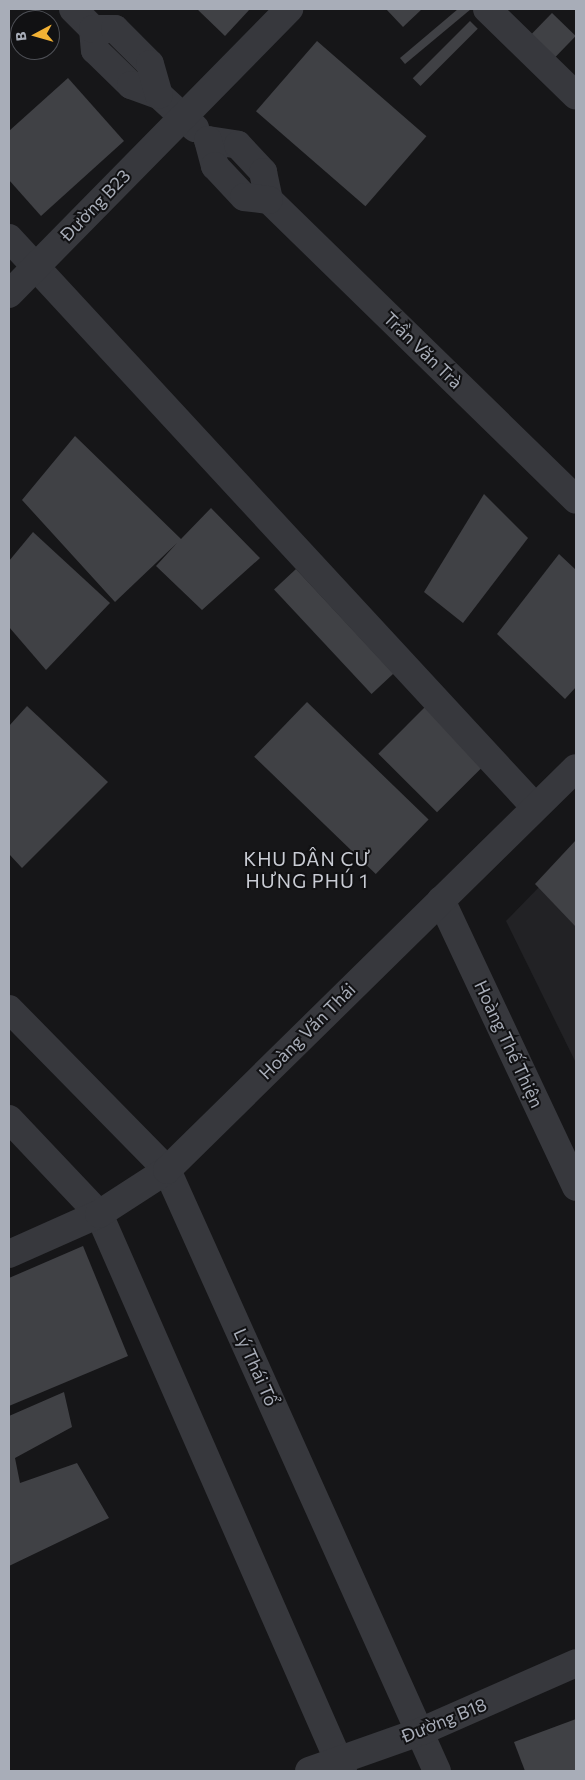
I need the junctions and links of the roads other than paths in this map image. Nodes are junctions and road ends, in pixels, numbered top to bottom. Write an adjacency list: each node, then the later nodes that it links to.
1 (73, 9): 5 (street)
2 (289, 9): 5 (street, Đường B23)
3 (487, 9): 4 (street)
4 (576, 96)
5 (182, 116): 7 (street, Đường B23); 9 (street, Trần Văn Trà)
6 (9, 238): 7 (street)
7 (37, 265): 8 (street, Đường B23); 11 (street)
8 (9, 294)
9 (576, 500)
10 (576, 768): 11 (street, Hoàng Văn Thái)
11 (535, 807): 12 (street, Hoàng Văn Thái)
12 (441, 900): 15 (street, Hoàng Văn Thái); 16 (street, Hoàng Thế Thiện)
13 (9, 1009): 15 (street, Lý Thái Tổ)
14 (9, 1120): 17 (street)
15 (167, 1170): 17 (street, Hoàng Văn Thái); 20 (street, Lý Thái Tổ)
16 (576, 1187)
17 (100, 1214): 18 (street, Hoàng Văn Thái); 21 (street)
18 (9, 1254)
19 (576, 1663): 20 (street, Đường B18)
20 (422, 1731): 21 (street, Đường B18); 23 (street, Lý Thái Tổ)
21 (341, 1765): 22 (street, Đường B18)
22 (309, 1771)
23 (437, 1771)

